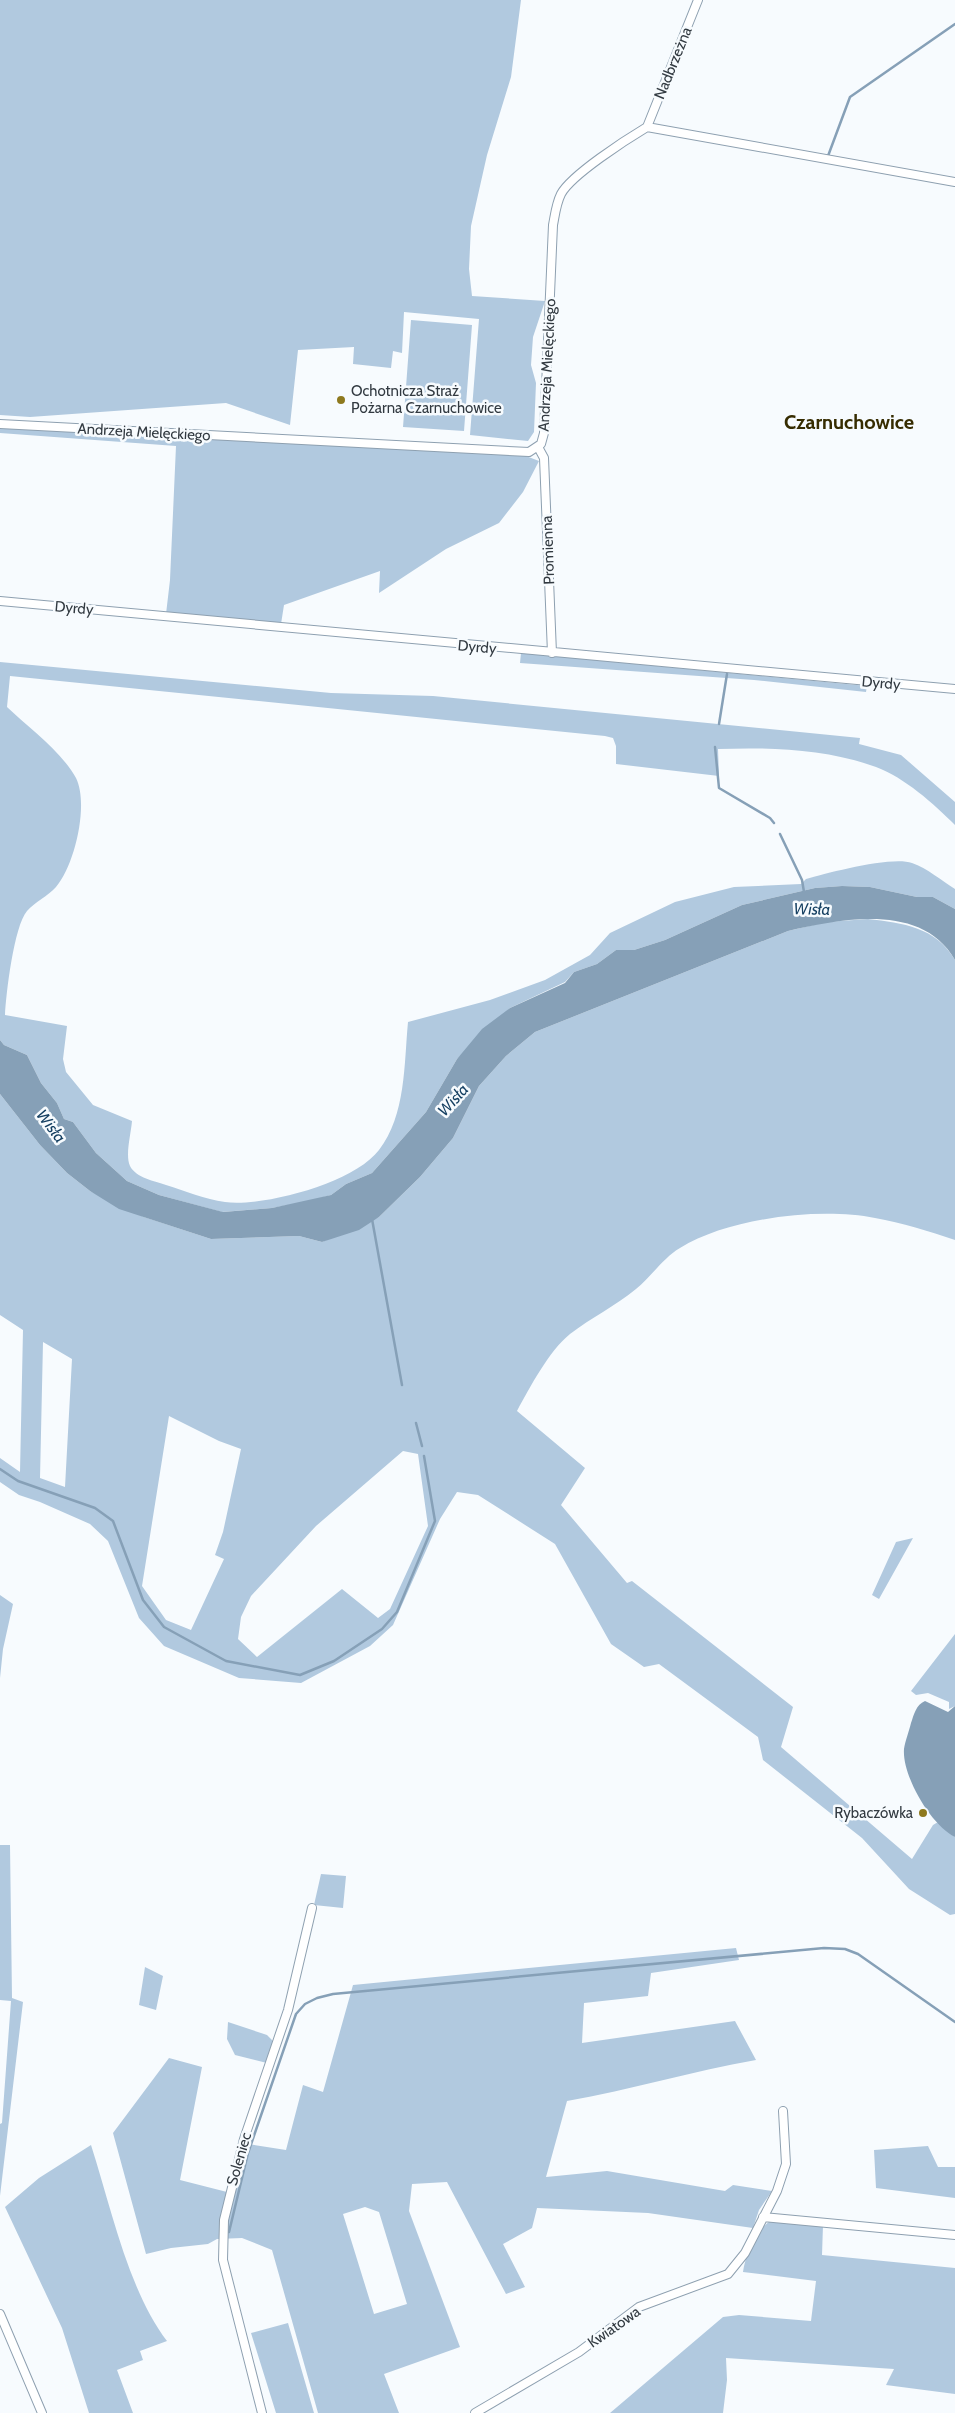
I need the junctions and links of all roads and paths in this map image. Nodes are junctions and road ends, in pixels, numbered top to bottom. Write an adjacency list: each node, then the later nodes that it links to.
1 (698, 0): 2 (street, Nadbrzeżna)
2 (648, 127): 3 (street); 5 (street, Andrzeja Mielęckiego)
3 (955, 182)
4 (0, 424): 5 (street, Andrzeja Mielęckiego)
5 (538, 447): 7 (street, Promienna)
6 (0, 601): 7 (street, Dyrdy)
7 (552, 653): 8 (street, Dyrdy)
8 (955, 690)
9 (312, 1908): 15 (street, Soleniec)
10 (783, 2111): 11 (street, Kwiatowa)
11 (763, 2217): 12 (street); 16 (street, Kwiatowa)
12 (955, 2235)
13 (0, 2314): 14 (street)
14 (42, 2413)
15 (262, 2413)
16 (475, 2413)

